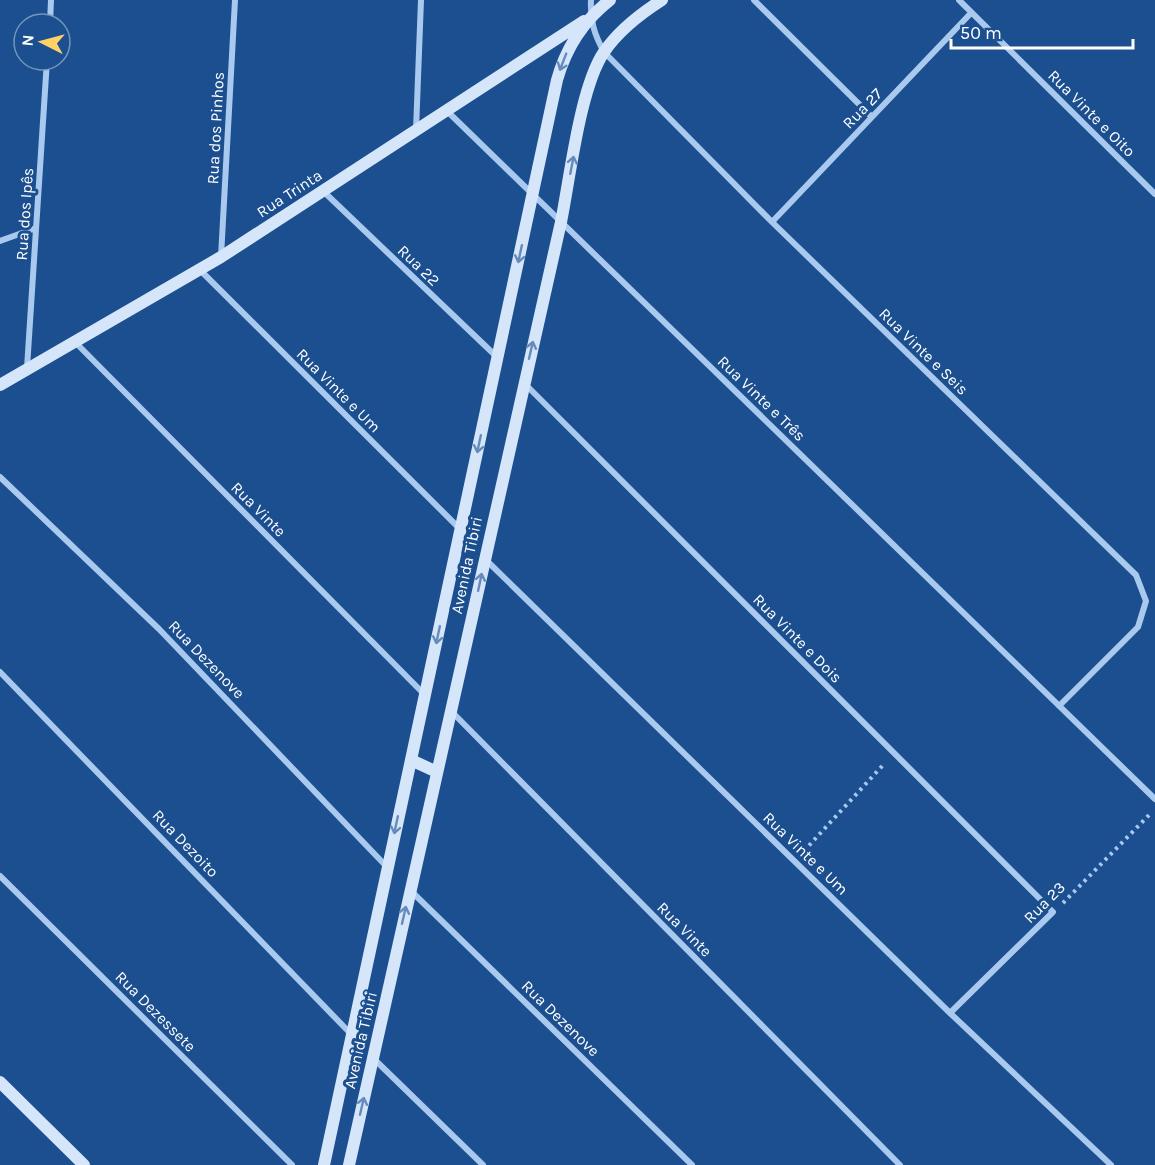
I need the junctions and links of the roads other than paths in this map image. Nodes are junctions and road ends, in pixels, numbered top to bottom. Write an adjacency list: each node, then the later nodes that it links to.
1 (236, 0): 22 (street, Rua dos Pinhos)
2 (422, 0): 14 (street)
3 (591, 0): 9 (street)
4 (610, 0): 9 (main road)
5 (662, 0): 10 (main road, Avenida Tibiri)
6 (754, 0): 13 (street)
7 (959, 0): 8 (street, Rua Vinte e Oito)
8 (971, 12): 13 (street, Rua 27); 16 (street, Rua Vinte e Oito)
9 (590, 17): 10 (street, Rua Vinte e Seis); 12 (main road, Rua Trinta); 17 (main road, Avenida Tibiri, one-way to 17)
10 (604, 52): 18 (main road, Avenida Tibiri, one-way to 10); 19 (street, Rua Vinte e Seis)
11 (46, 72): 20 (street, Rua dos Ipês)
12 (447, 110): 14 (main road, Rua Trinta); 17 (street, Rua Vinte e Três)
13 (872, 117): 19 (street, Rua 27)
14 (416, 131): 15 (main road, Rua Trinta)
15 (323, 191): 22 (main road, Rua Trinta); 25 (street, Rua 22)
16 (1155, 194)
17 (533, 196): 18 (street, Rua Vinte e Três); 25 (main road, Avenida Tibiri, one-way to 25)
18 (561, 222): 27 (main road, Avenida Tibiri, one-way to 18); 34 (street, Rua Vinte e Três)
19 (772, 222): 34 (street, Rua Vinte e Seis)
20 (36, 228): 21 (street); 26 (street, Rua dos Ipês)
21 (0, 241)
22 (221, 257): 23 (main road, Rua Trinta)
23 (200, 270): 24 (main road, Rua Trinta); 30 (street, Rua Vinte e Um)
24 (75, 342): 26 (main road, Rua Trinta); 33 (street, Rua Vinte)
25 (498, 358): 30 (main road, Avenida Tibiri, one-way to 30)
26 (27, 370): 28 (main road, Rua Trinta)
27 (524, 383): 31 (main road, Avenida Tibiri); 42 (street, Rua Vinte e Dois)
28 (0, 386)
29 (0, 477): 39 (street, Rua Dezenove)
30 (460, 529): 33 (main road, Avenida Tibiri, one-way to 33)
31 (485, 559): 35 (main road, Avenida Tibiri, one-way to 31); 43 (street, Rua Vinte e Um)
32 (0, 672): 44 (street, Rua Dezoito)
33 (425, 695): 36 (main road, Avenida Tibiri)
34 (1059, 706): 38 (street)
35 (451, 712): 37 (main road, Avenida Tibiri); 53 (street, Rua Vinte)
36 (411, 760): 37 (main road); 39 (main road, Avenida Tibiri, one-way to 39)
37 (437, 772): 41 (main road, Avenida Tibiri)
38 (1155, 799)
39 (387, 867): 44 (main road, Avenida Tibiri)
40 (0, 876): 48 (street, Rua Dezessete)
41 (410, 890): 45 (main road, Avenida Tibiri, one-way to 41); 52 (street, Rua Dezenove)
42 (1053, 912): 43 (street, Rua 23)
43 (950, 1012): 54 (street, Rua Vinte e Um)
44 (351, 1034): 49 (main road, Avenida Tibiri)
45 (372, 1057): 50 (main road, Avenida Tibiri, one-way to 45); 51 (street)
46 (0, 1082): 47 (main road)
47 (84, 1165)
48 (292, 1165)
49 (324, 1165)
50 (349, 1165)
51 (483, 1165)
52 (692, 1165)
53 (900, 1165)
54 (1111, 1165)

